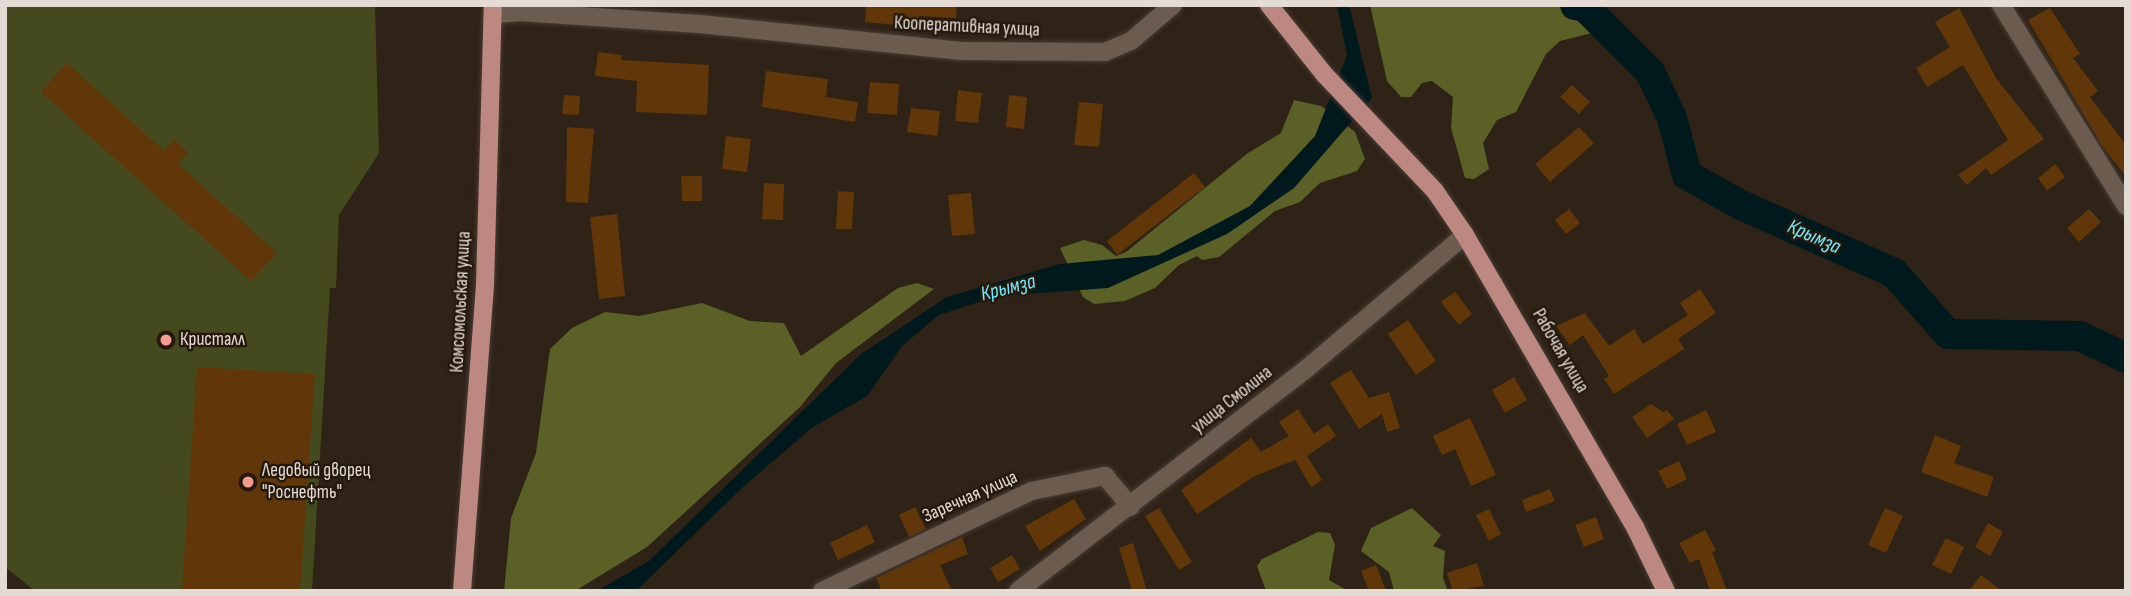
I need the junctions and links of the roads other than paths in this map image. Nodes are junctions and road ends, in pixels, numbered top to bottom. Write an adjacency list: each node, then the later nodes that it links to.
1 (1173, 5): 4 (street, Кооперативная улица)
2 (1269, 5): 6 (main road, Рабочая улица)
3 (2001, 5): 5 (street)
4 (493, 10): 8 (main road, Комсомольская улица)
5 (2126, 206)
6 (1465, 235): 7 (street, улица Смолина); 11 (main road, Рабочая улица)
7 (1131, 507): 9 (street, Заречная улица); 10 (street, улица Смолина)
8 (462, 591)
9 (821, 591)
10 (1018, 591)
11 (1666, 591)

